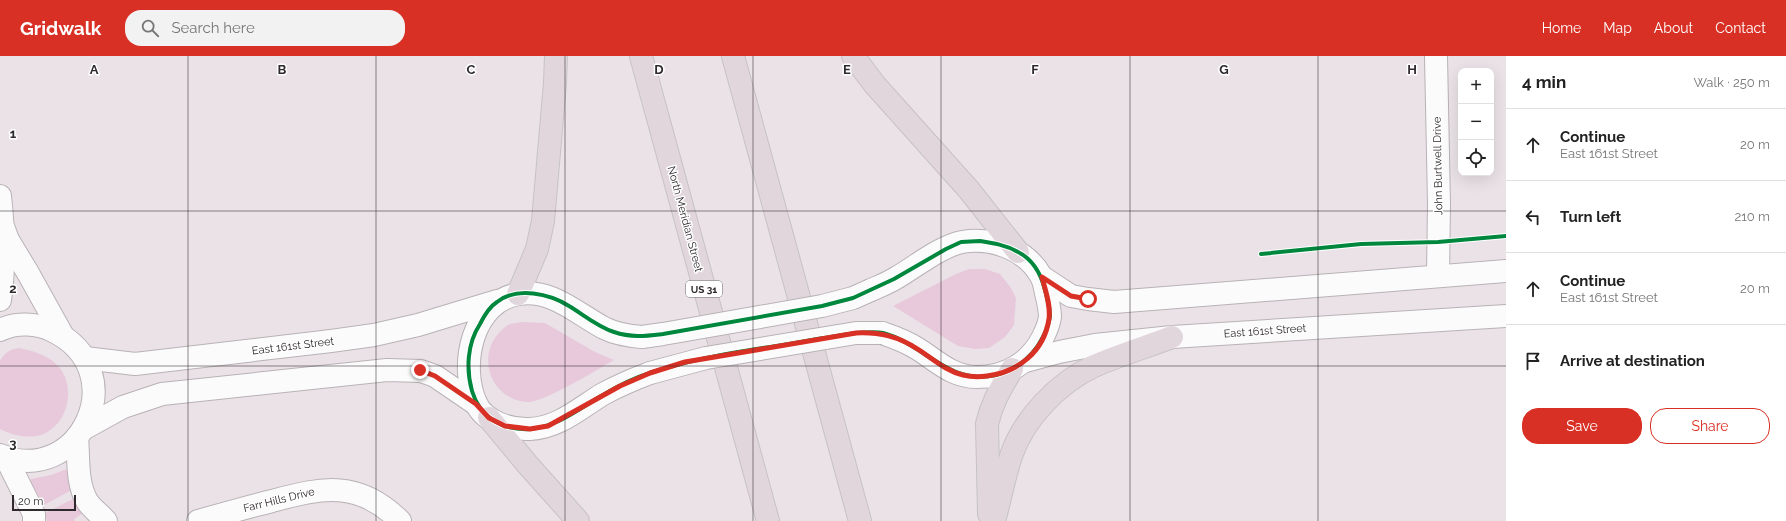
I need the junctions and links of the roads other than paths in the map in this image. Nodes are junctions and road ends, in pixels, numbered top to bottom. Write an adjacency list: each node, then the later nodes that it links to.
1 (556, 56): 12 (highway)
2 (641, 56): 29 (highway, North Meridian Street / US 31)
3 (733, 56): 30 (highway)
4 (853, 56): 8 (highway)
5 (1436, 56): 10 (street, John Burtwell Drive)
6 (0, 196): 7 (street)
7 (4, 229): 13 (street); 17 (street)
8 (1018, 252): 11 (street, East 161st Street); 12 (street, East 161st Street, bridge)
9 (1506, 271): 10 (street)
10 (1438, 276): 11 (street)
11 (1042, 277): 20 (street)
12 (518, 294): 14 (street, East 161st Street)
13 (0, 300)
14 (497, 301): 19 (street, East 161st Street); 21 (street)
15 (1506, 316): 18 (street, East 161st Street)
16 (0, 330): 17 (street)
17 (63, 336): 19 (street)
18 (1172, 337): 20 (street, East 161st Street); 32 (highway)
19 (85, 358): 22 (street)
20 (1019, 365): 21 (street, East 161st Street, bridge); 31 (highway)
21 (482, 411): 22 (street); 28 (highway)
22 (80, 433): 23 (street); 25 (street)
23 (3, 456): 24 (street)
24 (34, 521)
25 (106, 521)
26 (198, 521): 27 (street, Farr Hills Drive)
27 (400, 521)
28 (578, 521)
29 (768, 521)
30 (860, 521)
31 (989, 521)
32 (994, 521)

